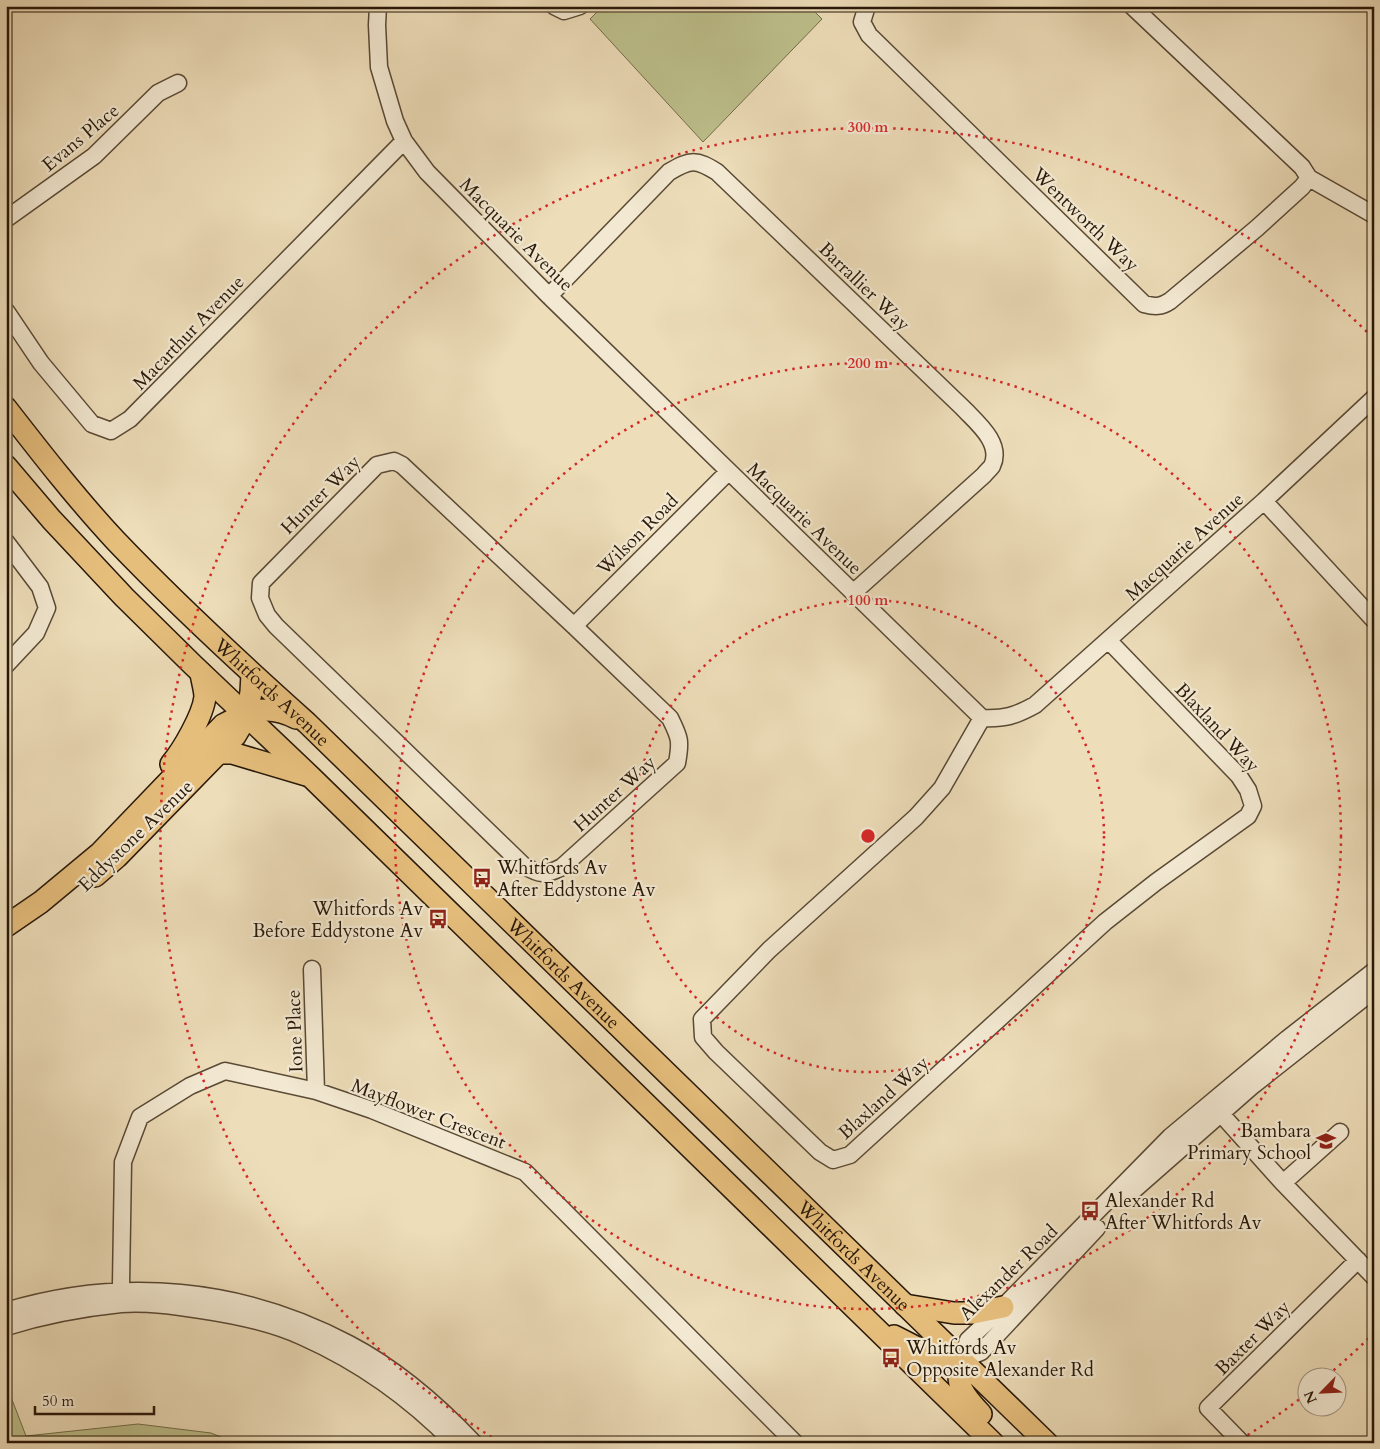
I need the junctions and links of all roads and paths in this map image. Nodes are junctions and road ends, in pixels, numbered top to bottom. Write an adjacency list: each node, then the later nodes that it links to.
1 (378, 6): 7 (street, Macquarie Avenue)
2 (554, 6): 3 (street)
3 (580, 6)
4 (867, 6): 8 (street, Wentworth Way)
5 (1132, 6): 8 (street)
6 (178, 83): 10 (street, Evans Place)
7 (404, 140): 11 (street, Macquarie Avenue); 12 (street, Macarthur Avenue)
8 (1309, 178): 9 (street)
9 (1374, 215)
10 (6, 219)
11 (549, 296): 16 (street, Macquarie Avenue); 19 (street, Barrallier Way)
12 (6, 311)
13 (1374, 398): 17 (street, Macquarie Avenue)
14 (6, 408): 25 (main road, Whitfords Avenue)
15 (6, 466): 24 (main road, Whitfords Avenue)
16 (728, 472): 19 (street, Macquarie Avenue); 21 (street, Wilson Road)
17 (1264, 501): 20 (street); 22 (street, Macquarie Avenue)
18 (6, 542): 23 (street)
19 (854, 592): 27 (street, Macquarie Avenue)
20 (1374, 620)
21 (574, 626): 21 (street, Hunter Way)
22 (1109, 641): 27 (street, Macquarie Avenue); 27 (street, Blaxland Way)
23 (6, 666)
24 (201, 674): 26 (main road, Whitfords Avenue); 31 (main road)
25 (252, 674): 26 (main road, Eddystone Avenue); 28 (main road, Whitfords Avenue)
26 (246, 714): 28 (main road, Eddystone Avenue); 29 (main road, Eddystone Avenue); 30 (main road, Whitfords Avenue); 31 (main road, Eddystone Avenue)
27 (982, 718)
28 (307, 723): 44 (main road, Whitfords Avenue)
29 (220, 753): 30 (main road); 33 (main road, Eddystone Avenue)
30 (311, 777): 47 (main road, Whitfords Avenue)
31 (100, 852): 32 (main road, Eddystone Avenue)
32 (6, 926)
33 (6, 941)
34 (312, 969): 37 (street, Ione Place)
35 (1374, 971): 38 (street, Alexander Road)
36 (1374, 990): 38 (street, Alexander Road)
37 (316, 1092): 43 (street, Mayflower Crescent); 52 (street, Mayflower Crescent)
38 (1216, 1108): 40 (street); 45 (street, Alexander Road); 49 (street, Alexander Road)
39 (1340, 1132): 40 (street)
40 (1283, 1183): 41 (street)
41 (1358, 1260): 42 (street); 56 (street, Baxter Way)
42 (1374, 1277)
43 (122, 1297): 46 (street); 48 (street); 50 (street); 51 (street)
44 (905, 1305): 45 (main road); 49 (main road, Whitfords Avenue)
45 (1003, 1307): 49 (street, Alexander Road)
46 (6, 1311)
47 (872, 1324): 49 (main road); 53 (main road, Whitfords Avenue)
48 (6, 1327)
49 (962, 1360): 54 (main road); 55 (main road, Whitfords Avenue)
50 (454, 1443)
51 (474, 1443)
52 (795, 1443)
53 (993, 1443)
54 (1007, 1443)
55 (1047, 1443)
56 (1242, 1443)

